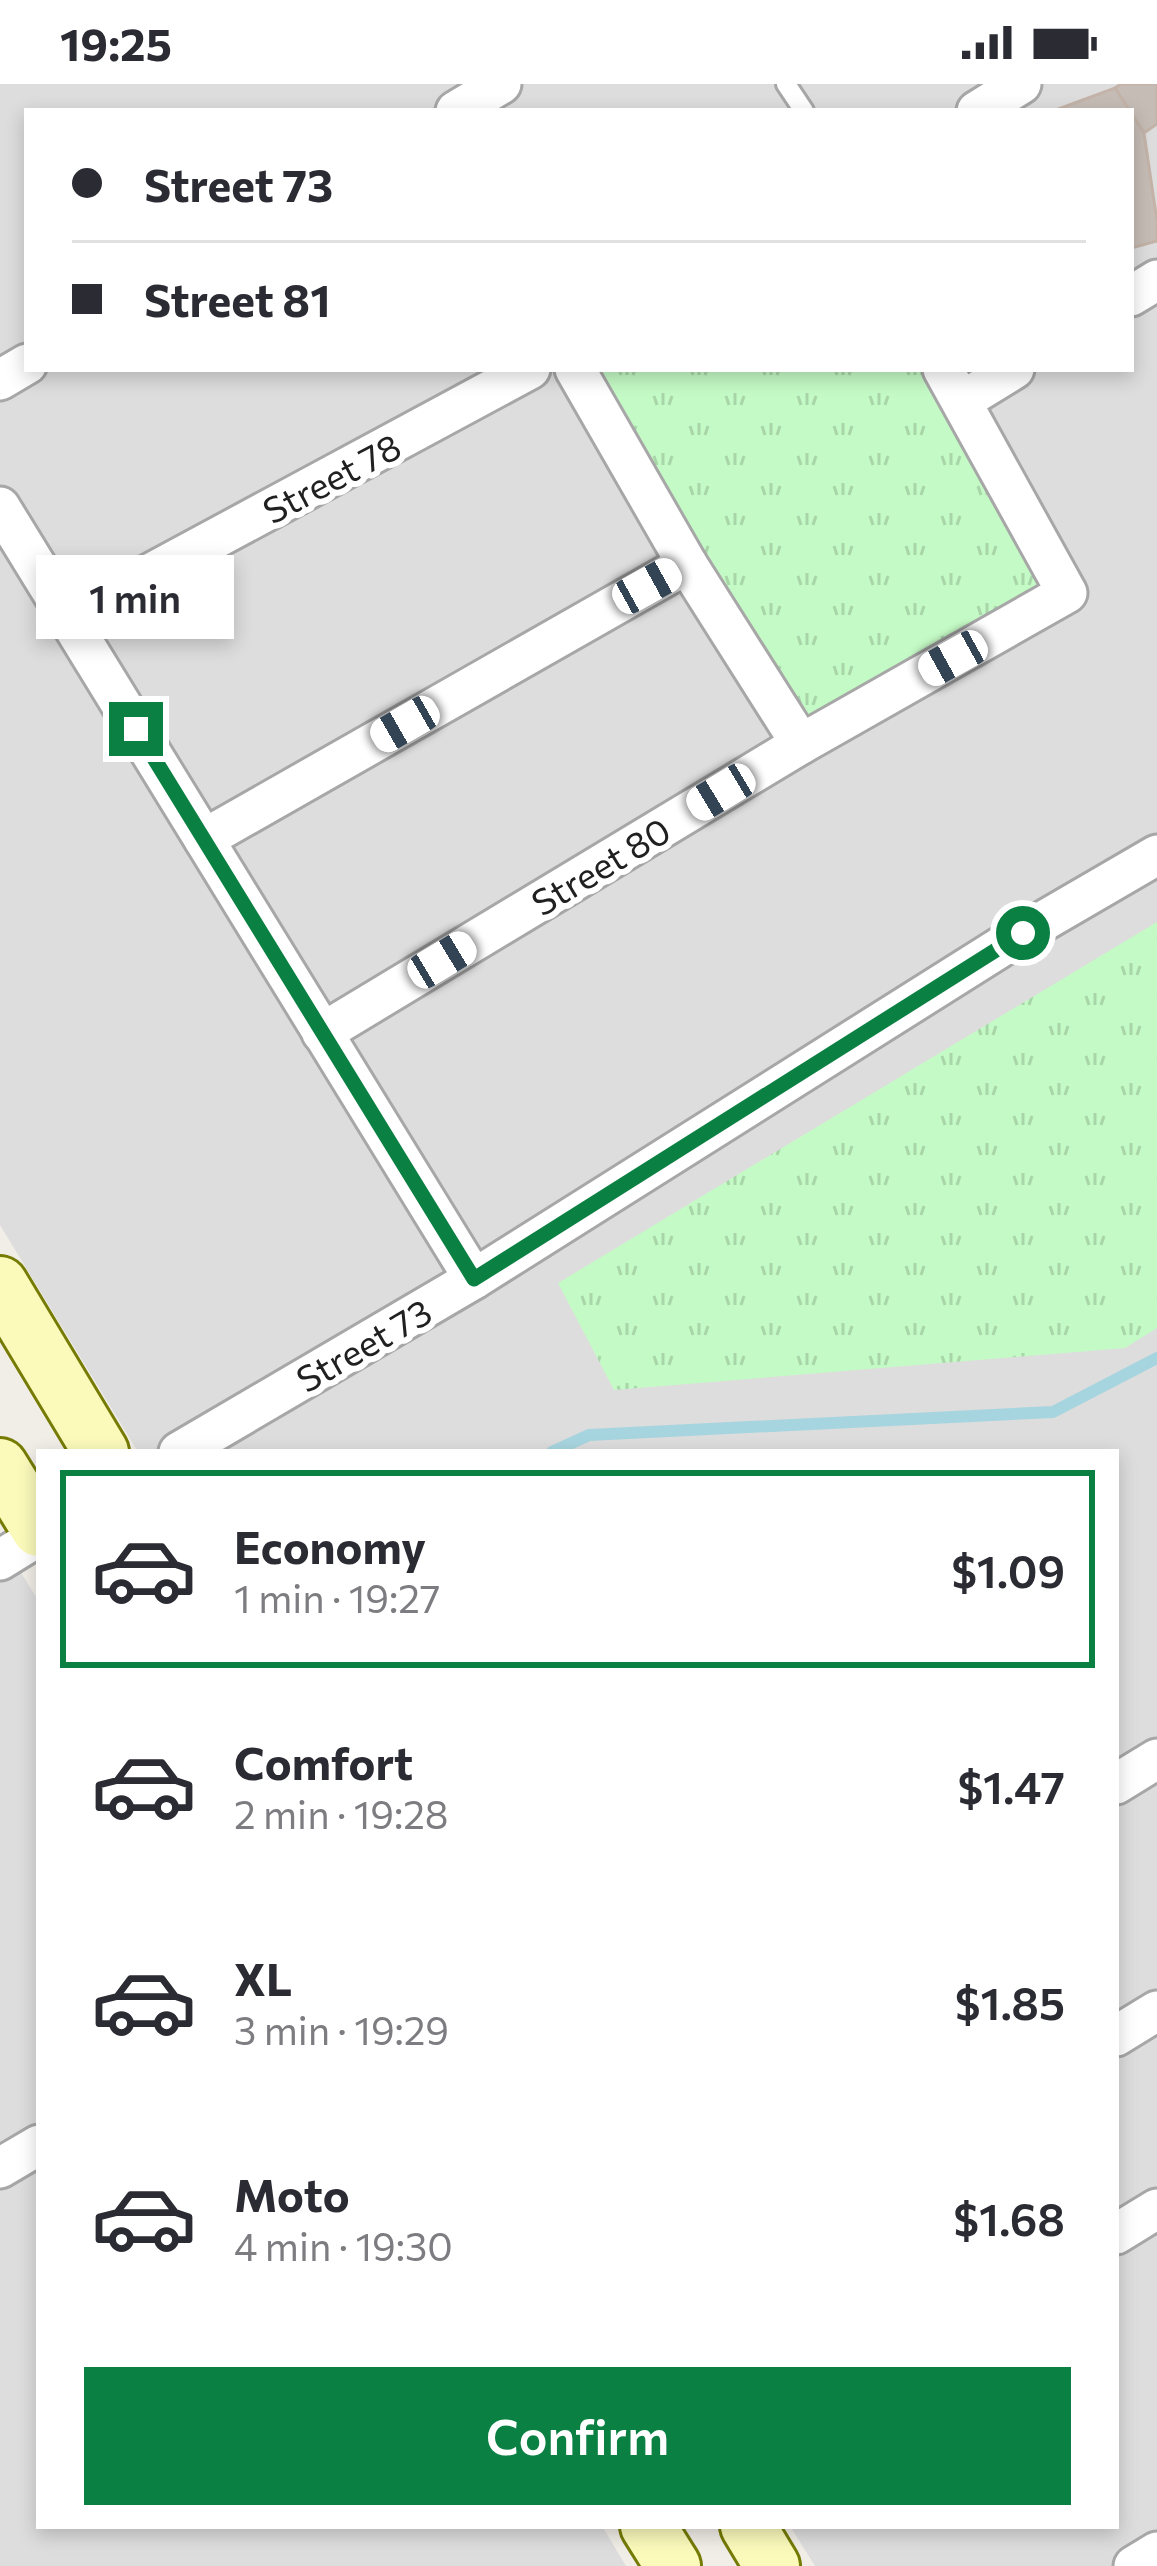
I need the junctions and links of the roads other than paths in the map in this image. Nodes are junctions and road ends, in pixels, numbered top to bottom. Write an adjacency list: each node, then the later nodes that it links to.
1 (501, 84): 3 (street)
2 (1022, 84): 4 (street)
3 (460, 108)
4 (982, 108)
5 (524, 372): 11 (street, Street 78)
6 (577, 372): 10 (street)
7 (1002, 372): 8 (street)
8 (952, 385): 12 (street, Street 80)
9 (0, 508): 11 (street)
10 (687, 564): 12 (street); 13 (street)
11 (68, 618): 13 (street)
12 (801, 744): 15 (street, Street 80)
13 (204, 839): 15 (street)
14 (1157, 854): 16 (street, Street 73)
15 (322, 1033): 16 (street)
16 (474, 1279): 19 (street, Street 73)
17 (0, 1284): 18 (street)
18 (99, 1449)
19 (184, 1449)
20 (0, 1466): 21 (street)
21 (36, 1528)
22 (36, 1535): 23 (street)
23 (0, 1560)
24 (1156, 1763): 25 (street)
25 (1119, 1782)
26 (1157, 2011): 27 (street)
27 (1119, 2034)
28 (36, 2146): 29 (street)
29 (0, 2168)
30 (1157, 2209): 31 (street)
31 (1119, 2232)
32 (750, 2529): 34 (street)
33 (1157, 2552): 35 (street)
34 (772, 2566)
35 (1134, 2566)

